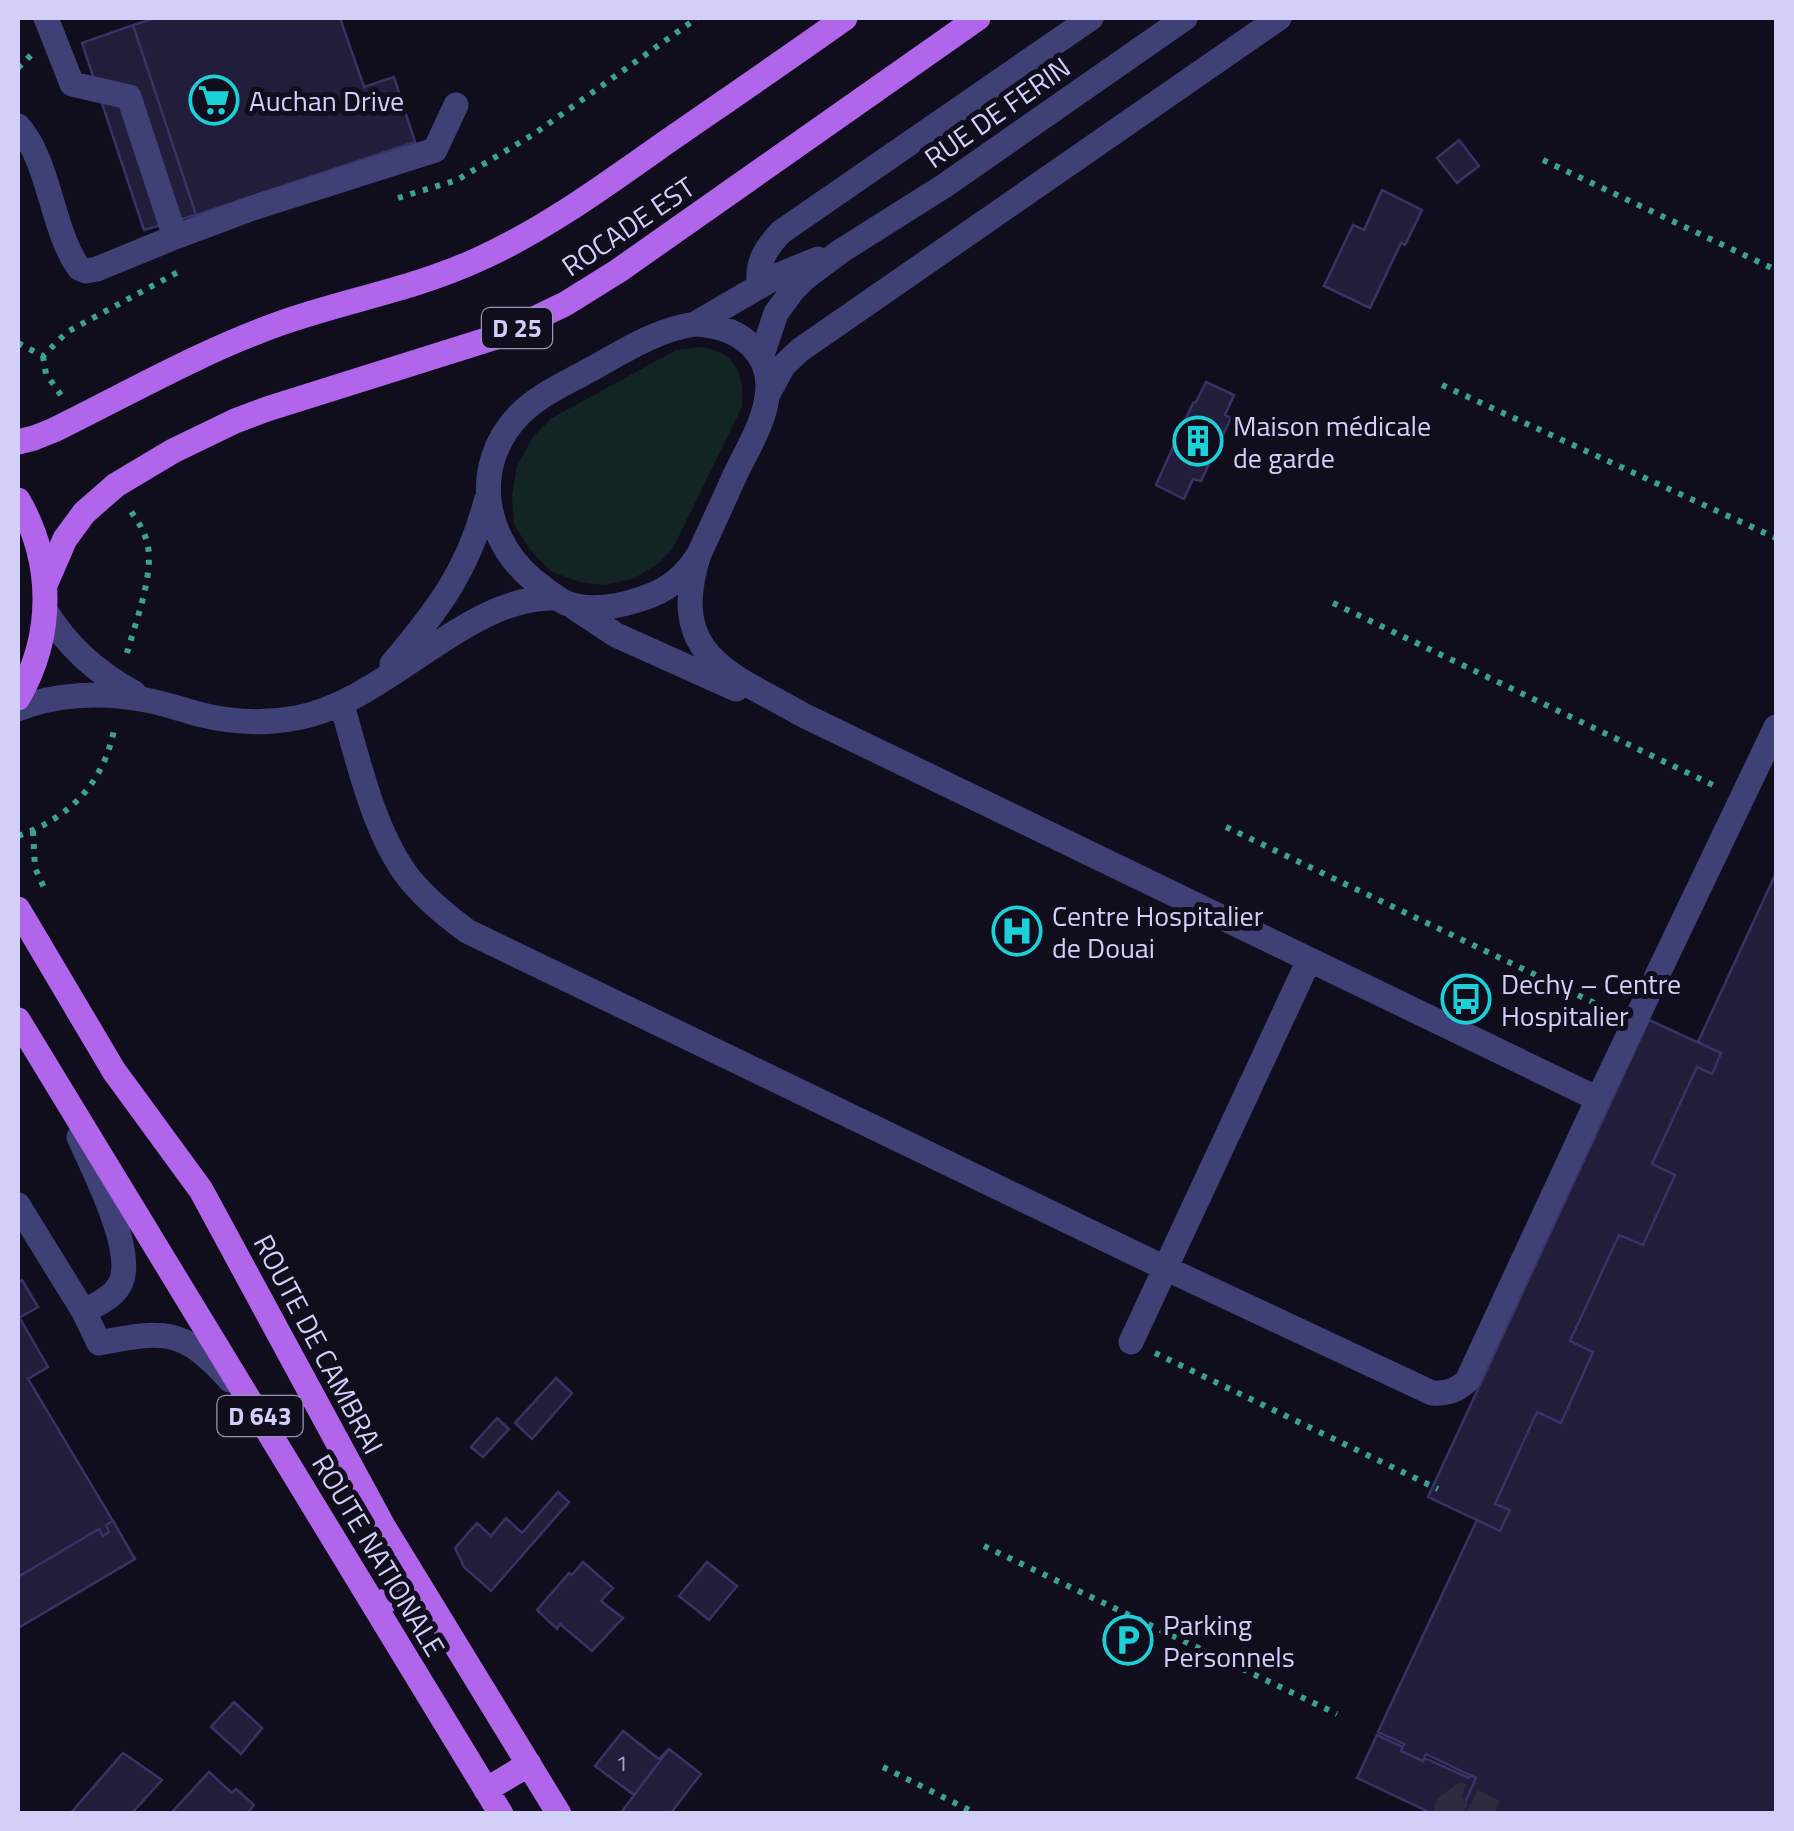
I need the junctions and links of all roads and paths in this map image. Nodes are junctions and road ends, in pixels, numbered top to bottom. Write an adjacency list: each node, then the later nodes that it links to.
1 (46, 18): 10 (street)
2 (845, 18): 19 (main road, ROCADE EST)
3 (978, 18): 21 (main road, ROCADE EST / D 25)
4 (1091, 18): 13 (street)
5 (1185, 18): 11 (street, RUE DE FERIN)
6 (1278, 18): 18 (street)
7 (456, 105): 10 (street)
8 (18, 126): 10 (street)
9 (1543, 160): 12 (path)
10 (176, 237)
11 (840, 251): 13 (street, RUE DE FERIN); 16 (street, RUE DE FERIN)
12 (1776, 270)
13 (759, 286): 14 (street, RUE DE FERIN)
14 (694, 324): 16 (street); 22 (street)
15 (44, 356): 19 (path)
16 (761, 358): 18 (street)
17 (1442, 385): 24 (path)
18 (768, 394): 25 (street)
19 (76, 419): 20 (main road, ROCADE EST)
20 (18, 442)
21 (116, 486): 26 (main road, ROCADE EST / D 25); 30 (path)
22 (488, 492): 27 (street); 29 (street)
23 (18, 500): 26 (main road)
24 (1776, 538)
25 (699, 554): 27 (street); 34 (street)
26 (45, 597): 30 (street); 31 (main road)
27 (562, 600): 29 (street); 34 (street)
28 (1333, 602): 36 (path)
29 (374, 685): 32 (street)
30 (120, 691): 32 (street); 33 (street); 38 (path)
31 (18, 698)
32 (342, 704): 46 (street)
33 (18, 709)
34 (806, 716): 40 (street)
35 (1776, 727): 36 (street)
36 (1742, 799): 42 (street)
37 (1226, 827): 42 (path)
38 (18, 836)
39 (18, 909): 52 (main road, ROUTE DE CAMBRAI / D 643)
40 (1310, 960): 44 (street); 46 (street)
41 (18, 1020): 43 (main road, ROUTE NATIONALE / D 643)
42 (1635, 1022): 44 (street)
43 (56, 1082): 47 (street); 49 (main road, ROUTE NATIONALE / D 643)
44 (1598, 1099): 46 (street)
45 (18, 1205): 47 (street)
46 (1165, 1268): 48 (street)
47 (84, 1312): 49 (street)
48 (1131, 1342): 50 (path)
49 (255, 1407): 53 (main road, ROUTE NATIONALE / D 643)
50 (1438, 1488)
51 (984, 1546): 54 (path)
52 (415, 1580): 53 (main road); 55 (main road, ROUTE DE CAMBRAI / D 643)
53 (376, 1608): 57 (main road, ROUTE NATIONALE / D 643)
54 (1336, 1714)
55 (529, 1764): 57 (main road); 59 (main road, ROUTE DE CAMBRAI / D 643)
56 (883, 1767): 60 (path)
57 (486, 1790): 58 (main road, ROUTE NATIONALE / D 643)
58 (501, 1814)
59 (559, 1814)
60 (976, 1814)

